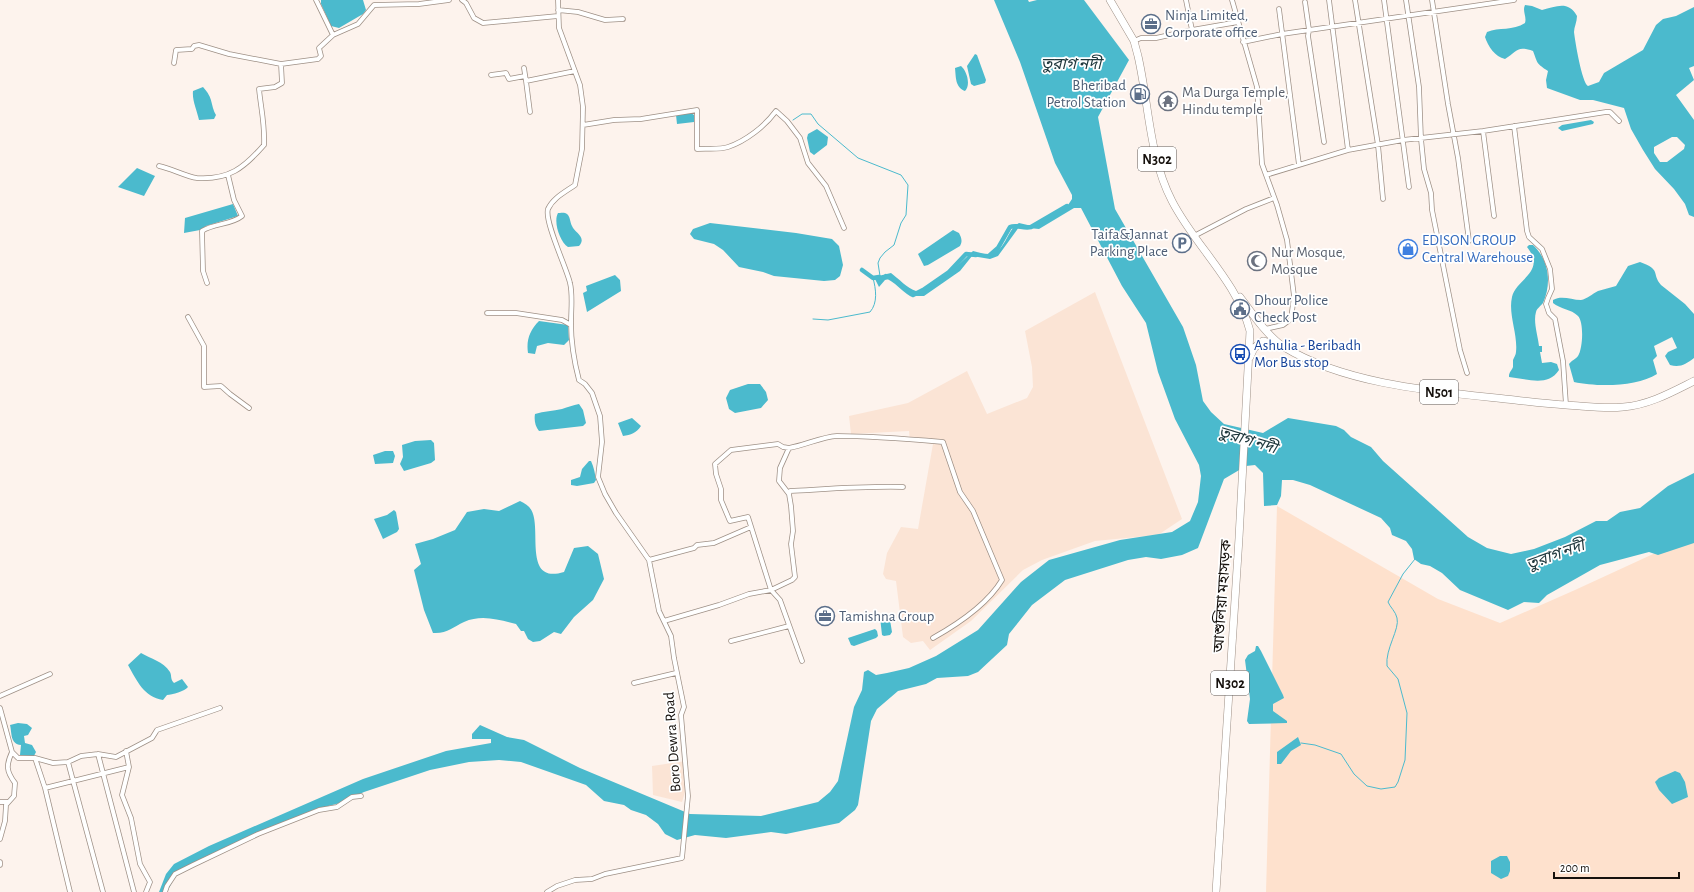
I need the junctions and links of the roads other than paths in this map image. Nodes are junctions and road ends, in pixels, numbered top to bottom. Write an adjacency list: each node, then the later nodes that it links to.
1 (316, 0): 29 (street)
2 (449, 0): 14 (street)
3 (462, 0): 19 (street)
4 (558, 0): 17 (street, Boro Dewra Road)
5 (1110, 0): 30 (highway, N302)
6 (1186, 0): 26 (street)
7 (1232, 0): 23 (street)
8 (1330, 0): 25 (street)
9 (1355, 0): 24 (street)
10 (1384, 0): 22 (street)
11 (1406, 0): 20 (street)
12 (1432, 0): 18 (street)
13 (1514, 0): 18 (street)
14 (419, 2): 29 (street)
15 (1304, 2): 27 (street)
16 (1279, 8): 28 (street)
17 (558, 10): 19 (street, Boro Dewra Road); 21 (street)
18 (1434, 12): 20 (street); 43 (street)
19 (558, 16): 35 (street, Boro Dewra Road)
20 (1408, 16): 22 (street); 44 (street)
21 (623, 19)
22 (1386, 19): 24 (street); 45 (street)
23 (1238, 22): 26 (street); 31 (street)
24 (1358, 23): 25 (street); 47 (street)
25 (1332, 27): 27 (street); 48 (street)
26 (1192, 30): 30 (street)
27 (1309, 30): 28 (street); 46 (street)
28 (1282, 34): 31 (street); 49 (street)
29 (333, 35): 33 (street)
30 (1134, 41): 58 (highway, N302)
31 (1243, 42): 52 (street)
32 (174, 63): 33 (street)
33 (281, 64): 51 (street)
34 (524, 68): 37 (street)
35 (575, 71): 37 (street); 40 (street, Boro Dewra Road)
36 (491, 75): 37 (street)
37 (525, 79): 38 (street)
38 (530, 112)
39 (1619, 121): 41 (street)
40 (583, 125): 57 (street); 64 (street, Boro Dewra Road)
41 (1514, 126): 42 (street); 70 (street)
42 (1483, 131): 43 (street); 56 (street)
43 (1454, 134): 44 (street); 59 (street)
44 (1421, 139): 45 (street); 68 (street)
45 (1403, 140): 47 (street); 53 (street)
46 (1324, 142)
47 (1378, 145): 48 (street); 55 (street)
48 (1348, 150): 49 (street)
49 (1299, 165): 52 (street)
50 (159, 166): 51 (street)
51 (228, 175): 61 (street)
52 (1266, 175): 54 (street)
53 (1409, 187)
54 (1274, 198): 58 (street); 65 (street)
55 (1383, 199)
56 (1494, 216)
57 (844, 228)
58 (1194, 236): 60 (highway, N302)
59 (1469, 241)
60 (1220, 272): 65 (highway, N501); 67 (highway, আশুলিয়া মহাসড়ক / N302)
61 (207, 283)
62 (487, 313): 64 (street)
63 (188, 317): 71 (street)
64 (571, 325): 76 (street, Boro Dewra Road)
65 (1265, 329): 66 (highway, N501)
66 (1283, 346): 67 (highway); 70 (highway, N501)
67 (1248, 361): 110 (highway, আশুলিয়া মহাসড়ক / N302)
68 (1467, 373)
69 (1694, 381): 70 (highway, N501)
70 (1566, 405)
71 (250, 408)
72 (790, 448): 74 (street); 75 (street); 80 (street)
73 (903, 487): 74 (street)
74 (789, 494): 77 (street)
75 (751, 527): 76 (street); 77 (street)
76 (649, 560): 78 (street, Boro Dewra Road)
77 (771, 590): 78 (street); 79 (street)
78 (664, 621): 83 (street, Boro Dewra Road)
79 (789, 626): 81 (street); 82 (street)
80 (934, 638)
81 (731, 641)
82 (802, 661)
83 (676, 673): 85 (street); 109 (street, Boro Dewra Road)
84 (50, 674): 86 (street)
85 (634, 683)
86 (0, 696)
87 (0, 708): 90 (street)
88 (220, 708): 89 (street)
89 (126, 751): 91 (street); 94 (street)
90 (12, 752): 92 (street); 100 (street)
91 (98, 754): 93 (street); 95 (street)
92 (35, 758): 93 (street); 97 (street)
93 (68, 762): 96 (street)
94 (129, 767): 95 (street); 107 (street)
95 (103, 775): 96 (street); 106 (street)
96 (74, 782): 97 (street); 105 (street)
97 (45, 788): 104 (street)
98 (361, 796): 108 (street)
99 (0, 802): 100 (street)
100 (9, 802): 101 (street)
101 (0, 840)
102 (0, 862): 103 (street)
103 (0, 865)
104 (70, 892)
105 (103, 892)
106 (134, 892)
107 (146, 892)
108 (165, 892)
109 (547, 892)
110 (1216, 892)

